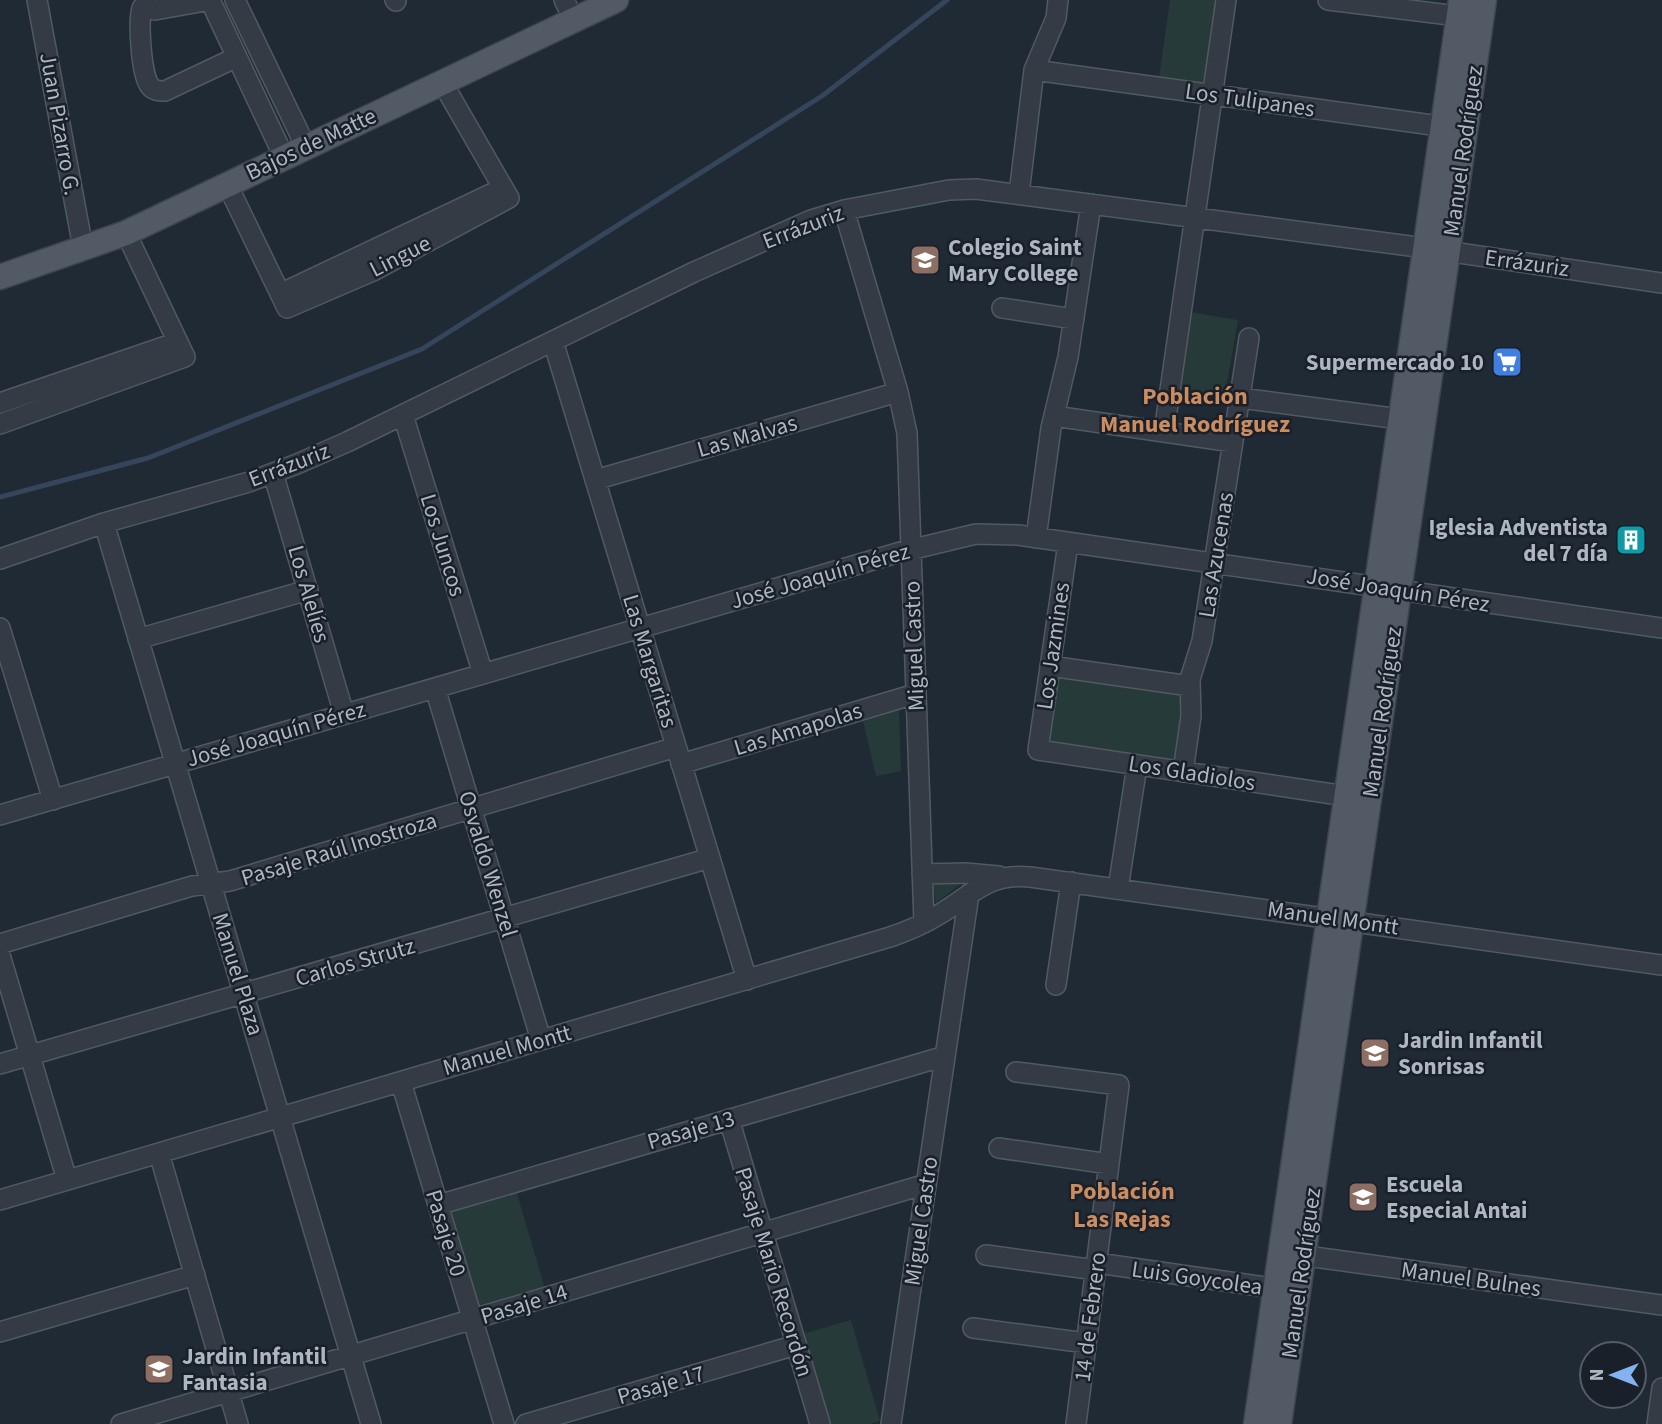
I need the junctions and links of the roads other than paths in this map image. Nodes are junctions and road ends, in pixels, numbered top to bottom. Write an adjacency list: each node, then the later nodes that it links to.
1 (37, 0): 24 (street, Juan Pizarro G.)
2 (210, 0): 9 (street); 12 (street)
3 (235, 0): 17 (street)
4 (616, 0): 11 (main road, Bajos de Matte)
5 (1058, 0): 13 (street)
6 (1226, 0): 15 (street)
7 (1328, 0): 10 (street)
8 (1484, 0): 16 (main road, Manuel Rodríguez)
9 (139, 4): 12 (street)
10 (1459, 8): 16 (main road, Manuel Rodríguez)
11 (569, 10): 14 (main road, Bajos de Matte)
12 (237, 57): 17 (street)
13 (1034, 71): 15 (street, Los Tulipanes); 19 (street)
14 (442, 82): 17 (main road, Bajos de Matte); 18 (street, Lingue)
15 (1213, 95): 16 (street, Los Tulipanes); 22 (street)
16 (1454, 128): 25 (main road, Manuel Rodríguez)
17 (295, 152): 18 (main road, Bajos de Matte)
18 (227, 184): 23 (main road, Bajos de Matte)
19 (1018, 194): 20 (street, Errázuriz); 21 (street, Errázuriz)
20 (1091, 204): 22 (street, Errázuriz); 29 (street)
21 (844, 210): 31 (street, Errázuriz); 33 (street, Miguel Castro)
22 (1195, 218): 25 (street, Errázuriz); 40 (street)
23 (126, 233): 24 (main road, Bajos de Matte); 32 (street)
24 (83, 248): 26 (main road, Bajos de Matte)
25 (1436, 250): 27 (street, Errázuriz); 38 (main road, Manuel Rodríguez); 50 (main road, Manuel Rodríguez)
26 (0, 277)
27 (1662, 283)
28 (1002, 308): 29 (street)
29 (1074, 318): 37 (street)
30 (1249, 338): 34 (street, Las Azucenas)
31 (553, 341): 36 (street, Errázuriz); 43 (street, Las Margaritas)
32 (181, 349): 35 (street); 39 (street)
33 (898, 392): 43 (street, Las Malvas); 47 (street, Miguel Castro)
34 (1240, 398): 38 (street); 41 (street, Las Azucenas)
35 (0, 403)
36 (402, 415): 42 (street, Errázuriz); 57 (street, Los Juncos)
37 (1054, 416): 40 (street); 45 (street)
38 (1401, 419): 50 (main road, Manuel Rodríguez)
39 (0, 424)
40 (1164, 432): 41 (street)
41 (1233, 442): 49 (street, Las Azucenas)
42 (274, 473): 44 (street, Errázuriz); 51 (street, Los Alelíes)
43 (595, 481): 53 (street, Las Margaritas)
44 (104, 523): 48 (street, Errázuriz); 55 (street, Manuel Plaza)
45 (1036, 538): 46 (street, José Joaquín Pérez); 47 (street, José Joaquín Pérez)
46 (1068, 542): 49 (street, José Joaquín Pérez); 56 (street, Los Jazmines)
47 (911, 549): 53 (street, José Joaquín Pérez); 60 (street, Miguel Castro)
48 (0, 559)
49 (1215, 563): 50 (street, José Joaquín Pérez); 58 (street, Las Azucenas)
50 (1388, 589): 54 (street, José Joaquín Pérez); 67 (main road, Manuel Rodríguez); 79 (main road, Manuel Rodríguez)
51 (307, 590): 55 (street); 61 (street, Los Alelíes)
52 (0, 628): 68 (street)
53 (640, 628): 57 (street, José Joaquín Pérez); 63 (street, Las Margaritas)
54 (1662, 628)
55 (138, 639): 64 (street, Manuel Plaza)
56 (1050, 666): 58 (street); 62 (street, Los Jazmines)
57 (483, 674): 59 (street, José Joaquín Pérez)
58 (1190, 686): 66 (street, Las Azucenas)
59 (435, 688): 61 (street, José Joaquín Pérez); 69 (street, Osvaldo Wenzel)
60 (915, 694): 63 (street, Las Amapolas); 72 (street, Miguel Castro)
61 (344, 715): 64 (street, José Joaquín Pérez)
62 (1038, 750): 65 (street, Los Gladiolos)
63 (679, 755): 69 (street, Pasaje Raúl Inostroza); 71 (street, Las Margaritas)
64 (175, 764): 68 (street, José Joaquín Pérez); 75 (street, Manuel Plaza)
65 (1136, 765): 66 (street, Los Gladiolos); 76 (street)
66 (1183, 772): 67 (street, Los Gladiolos)
67 (1346, 796): 79 (main road, Manuel Rodríguez)
68 (53, 800): 70 (street, José Joaquín Pérez)
69 (472, 808): 75 (street, Pasaje Raúl Inostroza); 78 (street, Osvaldo Wenzel)
70 (0, 816)
71 (710, 858): 78 (street, Carlos Strutz); 84 (street, Las Margaritas)
72 (922, 874): 73 (street, Manuel Montt); 80 (street, Miguel Castro)
73 (1003, 877): 74 (street, Manuel Montt); 77 (street, Manuel Montt)
74 (1071, 882): 76 (street, Manuel Montt); 85 (street)
75 (211, 884): 81 (street, Pasaje Raúl Inostroza); 86 (street, Manuel Plaza)
76 (1118, 889): 79 (street, Manuel Montt)
77 (969, 894): 80 (street, Manuel Montt); 89 (street, Miguel Castro)
78 (504, 918): 86 (street, Carlos Strutz); 87 (street, Osvaldo Wenzel)
79 (1340, 919): 83 (street, Manuel Montt); 103 (main road, Manuel Rodríguez)
80 (924, 923): 84 (street, Manuel Montt)
81 (0, 944)
82 (0, 955): 88 (street)
83 (1662, 965)
84 (747, 980): 87 (street, Manuel Montt)
85 (1056, 985)
86 (244, 994): 88 (street, Carlos Strutz); 93 (street, Manuel Plaza)
87 (541, 1040): 92 (street, Manuel Montt)
88 (30, 1056): 90 (street, Carlos Strutz); 98 (street)
89 (945, 1056): 94 (street, Pasaje 13); 99 (street, Miguel Castro)
90 (0, 1064)
91 (1016, 1072): 97 (street, 14 de Febrero)
92 (401, 1082): 93 (street, Manuel Montt); 101 (street, Pasaje 20)
93 (281, 1117): 96 (street, Manuel Montt); 114 (street, Manuel Plaza)
94 (729, 1119): 101 (street, Pasaje 13); 102 (street, Pasaje Mario Recordón)
95 (999, 1148): 97 (street)
96 (159, 1153): 98 (street, Manuel Montt); 106 (street)
97 (1109, 1164): 105 (street, 14 de Febrero)
98 (66, 1180): 100 (street, Manuel Montt)
99 (926, 1184): 102 (street, Pasaje 14); 123 (street, Miguel Castro)
100 (0, 1200)
101 (438, 1205): 109 (street, Pasaje 20)
102 (762, 1233): 109 (street, Pasaje 14); 113 (street, Pasaje Mario Recordón)
103 (1292, 1254): 107 (main road, Manuel Rodríguez); 108 (street, Manuel Bulnes)
104 (986, 1255): 105 (street, Luis Goycolea)
105 (1096, 1267): 107 (street, Luis Goycolea); 112 (street, 14 de Febrero)
106 (195, 1275): 111 (street); 116 (street)
107 (1287, 1290): 125 (main road, Manuel Rodríguez); 126 (main road, Manuel Rodríguez)
108 (1662, 1305)
109 (472, 1320): 114 (street, Pasaje 14); 120 (street, Pasaje 20)
110 (973, 1328): 112 (street)
111 (0, 1332)
112 (1086, 1343): 124 (street, 14 de Febrero)
113 (796, 1345): 121 (street, Pasaje 17); 122 (street, Pasaje Mario Recordón)
114 (351, 1356): 116 (street, Pasaje 14); 119 (street, Manuel Plaza)
115 (1662, 1388): 127 (street)
116 (229, 1392): 117 (street, Pasaje 14); 118 (street)
117 (121, 1424)
118 (238, 1424)
119 (371, 1424)
120 (504, 1424)
121 (526, 1424)
122 (820, 1424)
123 (891, 1424)
124 (1076, 1424)
125 (1256, 1424)
126 (1279, 1424)
127 (1657, 1424)

